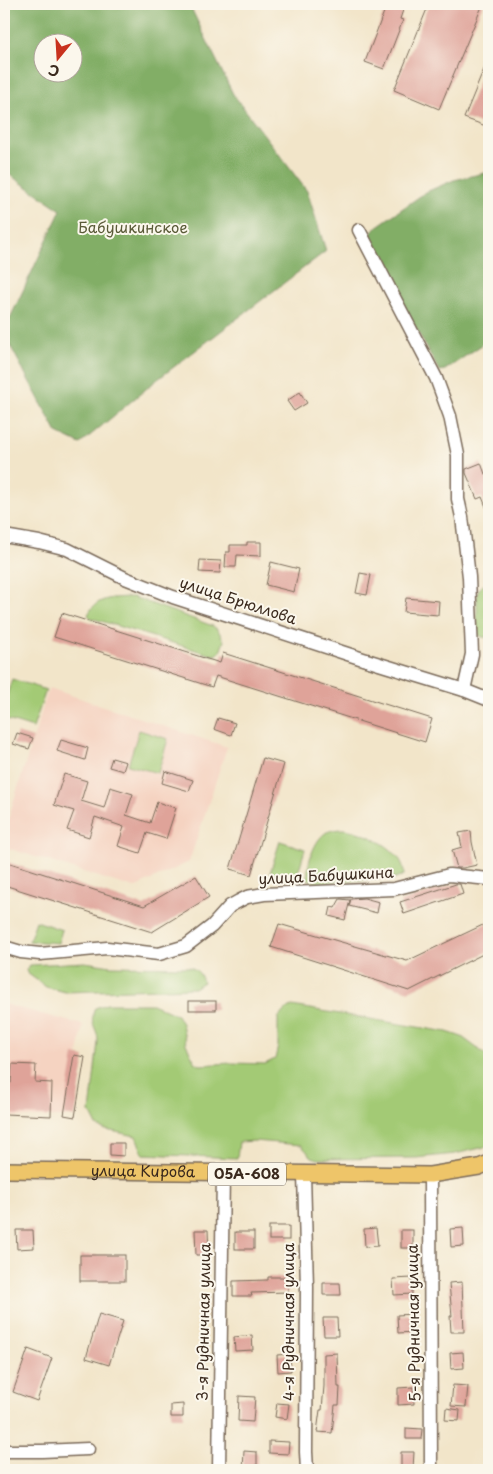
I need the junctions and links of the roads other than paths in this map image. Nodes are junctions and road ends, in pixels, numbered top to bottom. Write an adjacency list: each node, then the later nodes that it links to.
1 (359, 230): 3 (street)
2 (4, 536): 3 (street, улица Брюллова)
3 (464, 690): 4 (street)
4 (489, 700)
5 (489, 879): 6 (street, улица Бабушкина)
6 (4, 947)
7 (489, 1163): 11 (main road, улица Кирова / 05А-608)
8 (4, 1170): 9 (main road, улица Кирова / 05А-608)
9 (222, 1173): 10 (main road, улица Кирова / 05А-608); 14 (street, 3-я Рудничная улица)
10 (304, 1174): 11 (main road, улица Кирова / 05А-608); 15 (street, 4-я Рудничная улица)
11 (430, 1175): 16 (street, 5-я Рудничная улица)
12 (88, 1449): 13 (street)
13 (4, 1451)
14 (220, 1470)
15 (307, 1470)
16 (431, 1470)

